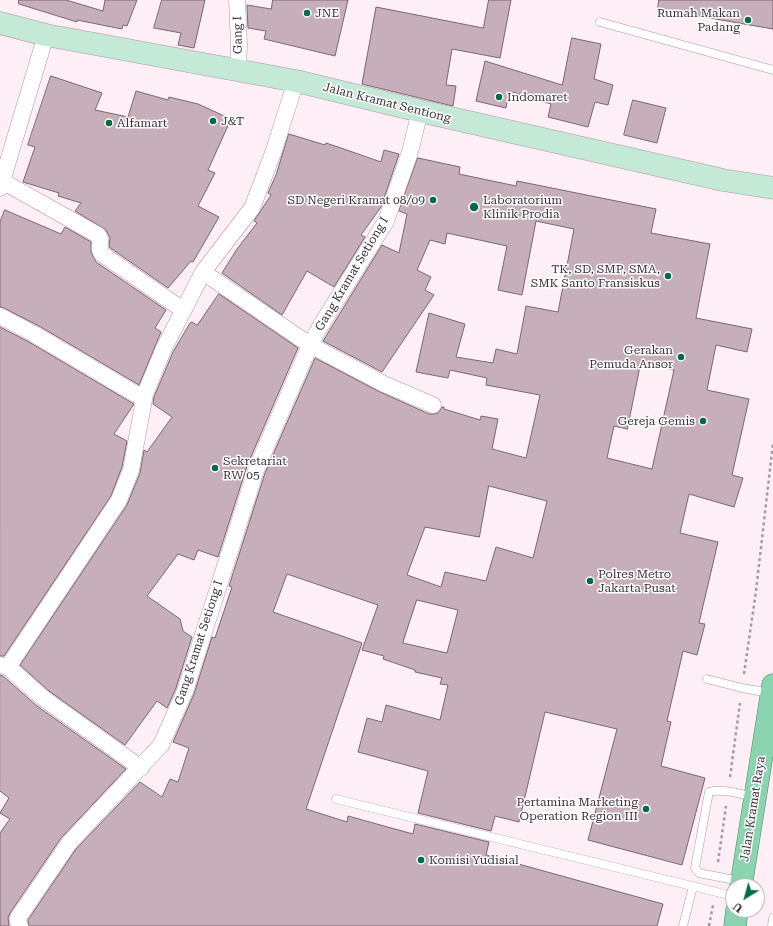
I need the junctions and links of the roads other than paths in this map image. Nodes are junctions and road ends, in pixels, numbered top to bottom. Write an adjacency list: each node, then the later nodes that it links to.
1 (237, 0): 5 (street, Gang I)
2 (600, 22): 6 (lane)
3 (0, 23): 4 (street, Jalan Kramat Sentiong)
4 (46, 34): 5 (street, Jalan Kramat Sentiong); 9 (street)
5 (238, 70): 7 (street, Jalan Kramat Sentiong)
6 (773, 70)
7 (296, 80): 8 (street, Jalan Kramat Sentiong); 11 (street)
8 (420, 111): 10 (street, Jalan Kramat Sentiong); 14 (street, Gang Kramat Setiong I)
9 (1, 184): 12 (street)
10 (773, 188)
11 (203, 272): 12 (street); 14 (street, Gang Kramat Setiong I)
12 (183, 310): 15 (street)
13 (0, 316): 15 (street)
14 (310, 344): 16 (street, Gang Kramat Setiong I); 20 (street, Gang Kramat Setiong I)
15 (145, 394): 17 (street)
16 (433, 405)
17 (4, 666): 20 (street)
18 (707, 679): 19 (lane)
19 (772, 689): 21 (main road, Jalan Kramat Raya)
20 (141, 768): 28 (street, Gang Kramat Setiong I)
21 (754, 797): 23 (main road, Jalan Kramat Raya); 24 (lane)
22 (336, 799): 25 (lane)
23 (740, 878)
24 (725, 883)
25 (693, 886): 26 (lane); 29 (lane)
26 (725, 887)
27 (773, 918): 30 (lane)
28 (20, 926)
29 (683, 926)
30 (772, 926)

